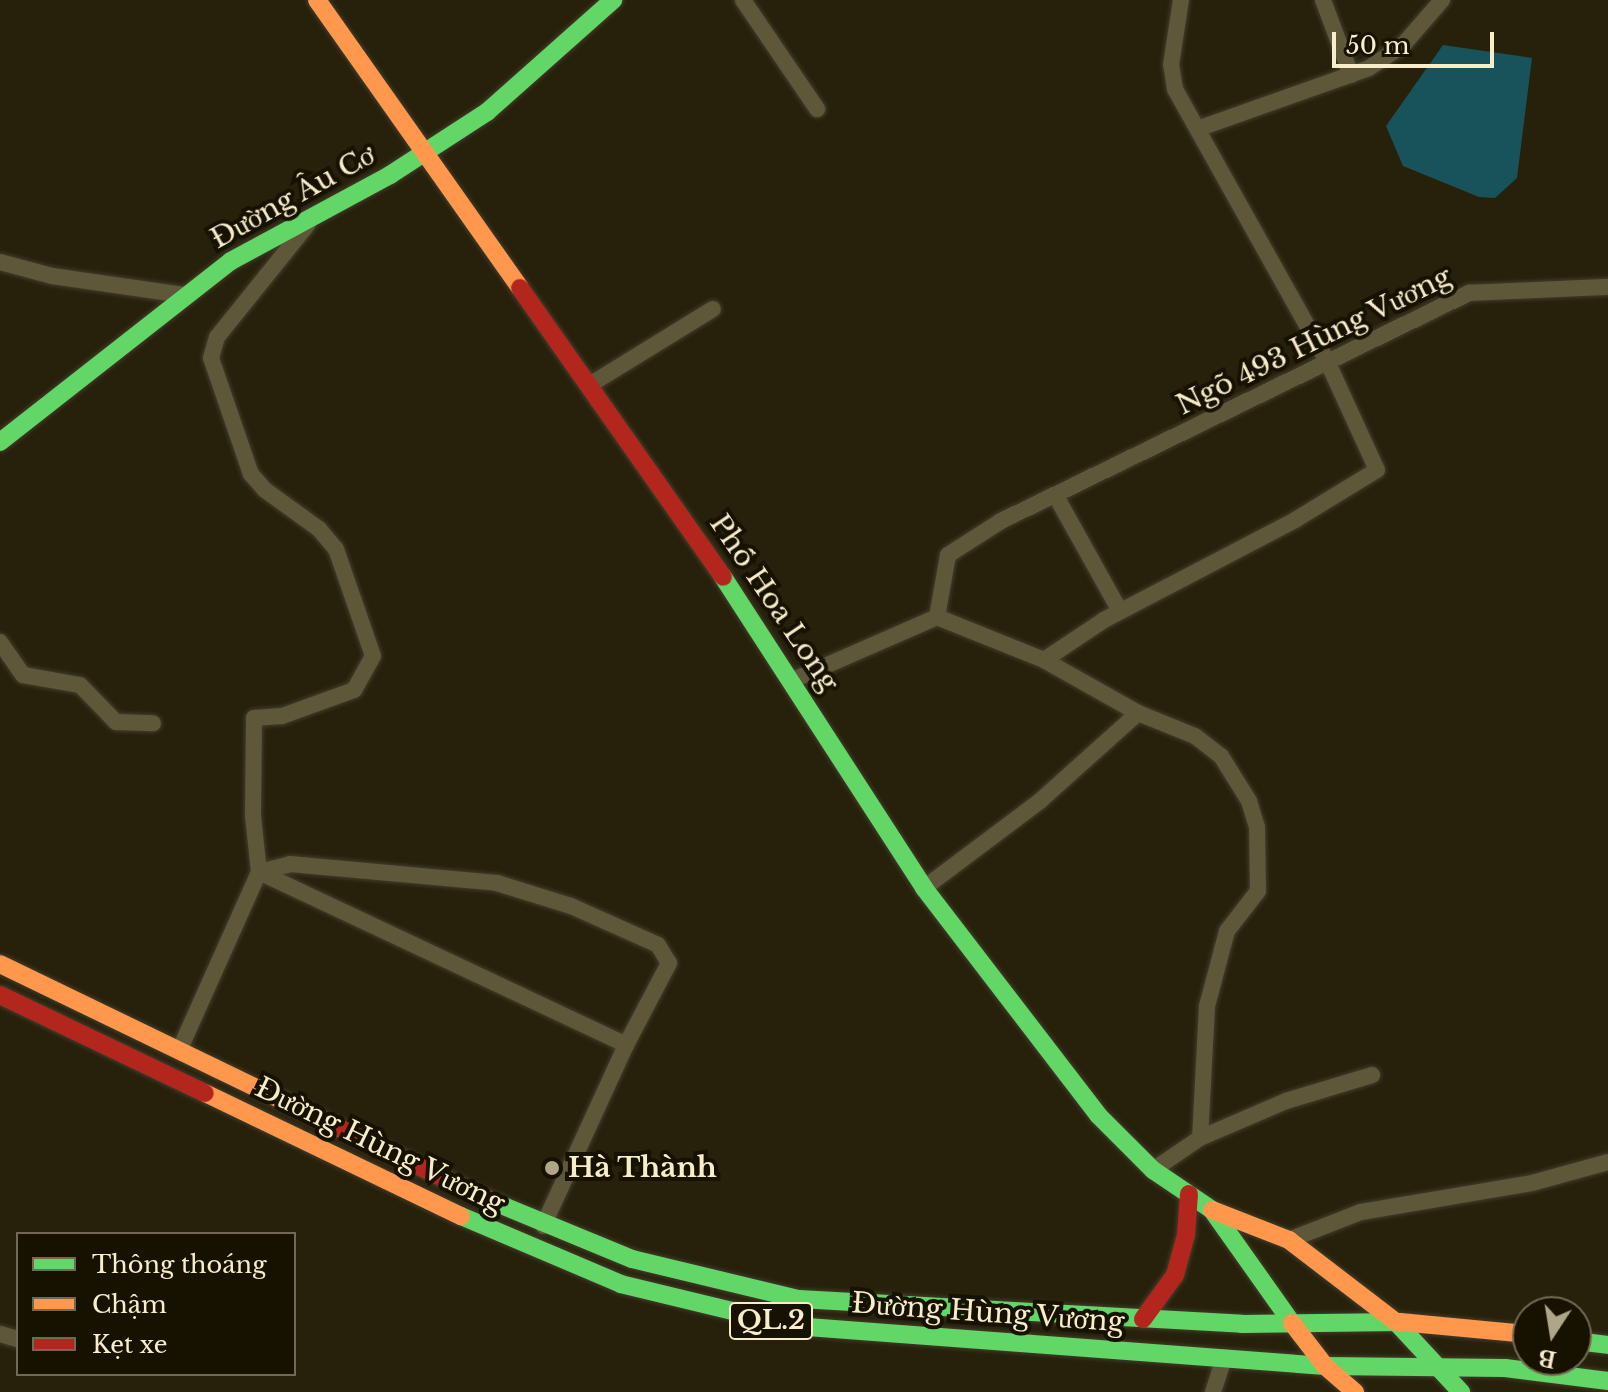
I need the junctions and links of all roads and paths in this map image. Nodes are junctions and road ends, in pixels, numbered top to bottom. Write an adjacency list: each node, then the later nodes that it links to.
1 (317, 0): 10 (main road, Phố Hoa Long)
2 (613, 0): 10 (main road, Đường Âu Cơ)
3 (743, 0): 8 (street)
4 (1181, 0): 9 (street)
5 (1323, 0): 7 (street)
6 (1442, 0): 7 (street)
7 (1351, 75): 9 (street)
8 (817, 109)
9 (1200, 128): 16 (street)
10 (427, 154): 11 (main road, Đường Âu Cơ); 17 (main road, Phố Hoa Long)
11 (314, 217): 14 (main road, Đường Âu Cơ); 27 (street)
12 (0, 262): 14 (street)
13 (1608, 287): 16 (street, Ngõ 493 Hùng Vương)
14 (184, 295): 18 (main road, Đường Âu Cơ)
15 (713, 309): 17 (street)
16 (1328, 363): 19 (street, Ngõ 493 Hùng Vương); 20 (street)
17 (591, 384): 24 (main road, Phố Hoa Long)
18 (0, 442)
19 (1057, 498): 20 (street); 21 (street, Ngõ 493 Hùng Vương)
20 (1120, 611): 23 (street)
21 (937, 617): 23 (street); 24 (street)
22 (0, 642): 26 (street)
23 (1044, 660): 25 (street)
24 (793, 680): 28 (main road, Phố Hoa Long)
25 (1138, 713): 28 (street); 34 (street)
26 (153, 723)
27 (259, 872): 31 (street); 31 (street); 32 (street)
28 (924, 888): 36 (main road, Phố Hoa Long)
29 (0, 964): 32 (main road, Đường Hùng Vương / QL.2)
30 (0, 995): 45 (main road, Đường Hùng Vương / QL.2)
31 (626, 1045): 39 (street)
32 (179, 1051): 39 (main road, Đường Hùng Vương / QL.2)
33 (1372, 1075): 34 (street)
34 (1200, 1138): 36 (street)
35 (1608, 1162): 40 (street)
36 (1153, 1170): 37 (main road, Phố Hoa Long)
37 (1189, 1194): 38 (main road, Phố Hoa Long); 41 (main road)
38 (1212, 1210): 40 (main road, Phố Hoa Long); 43 (main road, Phố Hoa Long)
39 (543, 1226): 41 (main road, Đường Hùng Vương / QL.2)
40 (1289, 1240): 42 (main road, Phố Hoa Long)
41 (1143, 1319): 43 (main road, Đường Hùng Vương / QL.2)
42 (1396, 1322): 43 (main road, Đường Hùng Vương / QL.2); 44 (main road, Đường Hùng Vương / QL.2); 46 (main road, Phố Hoa Long)
43 (1292, 1323): 47 (main road, Phố Hoa Long)
44 (1512, 1333)
45 (1224, 1358): 47 (main road, Đường Hùng Vương / QL.2); 49 (street)
46 (1437, 1365): 47 (main road, Đường Hùng Vương / QL.2); 48 (main road, Đường Hùng Vương / QL.2); 51 (main road, Phố Hoa Long)
47 (1325, 1366): 50 (main road, Phố Hoa Long)
48 (1608, 1381)
49 (1213, 1392)
50 (1355, 1392)
51 (1461, 1392)

